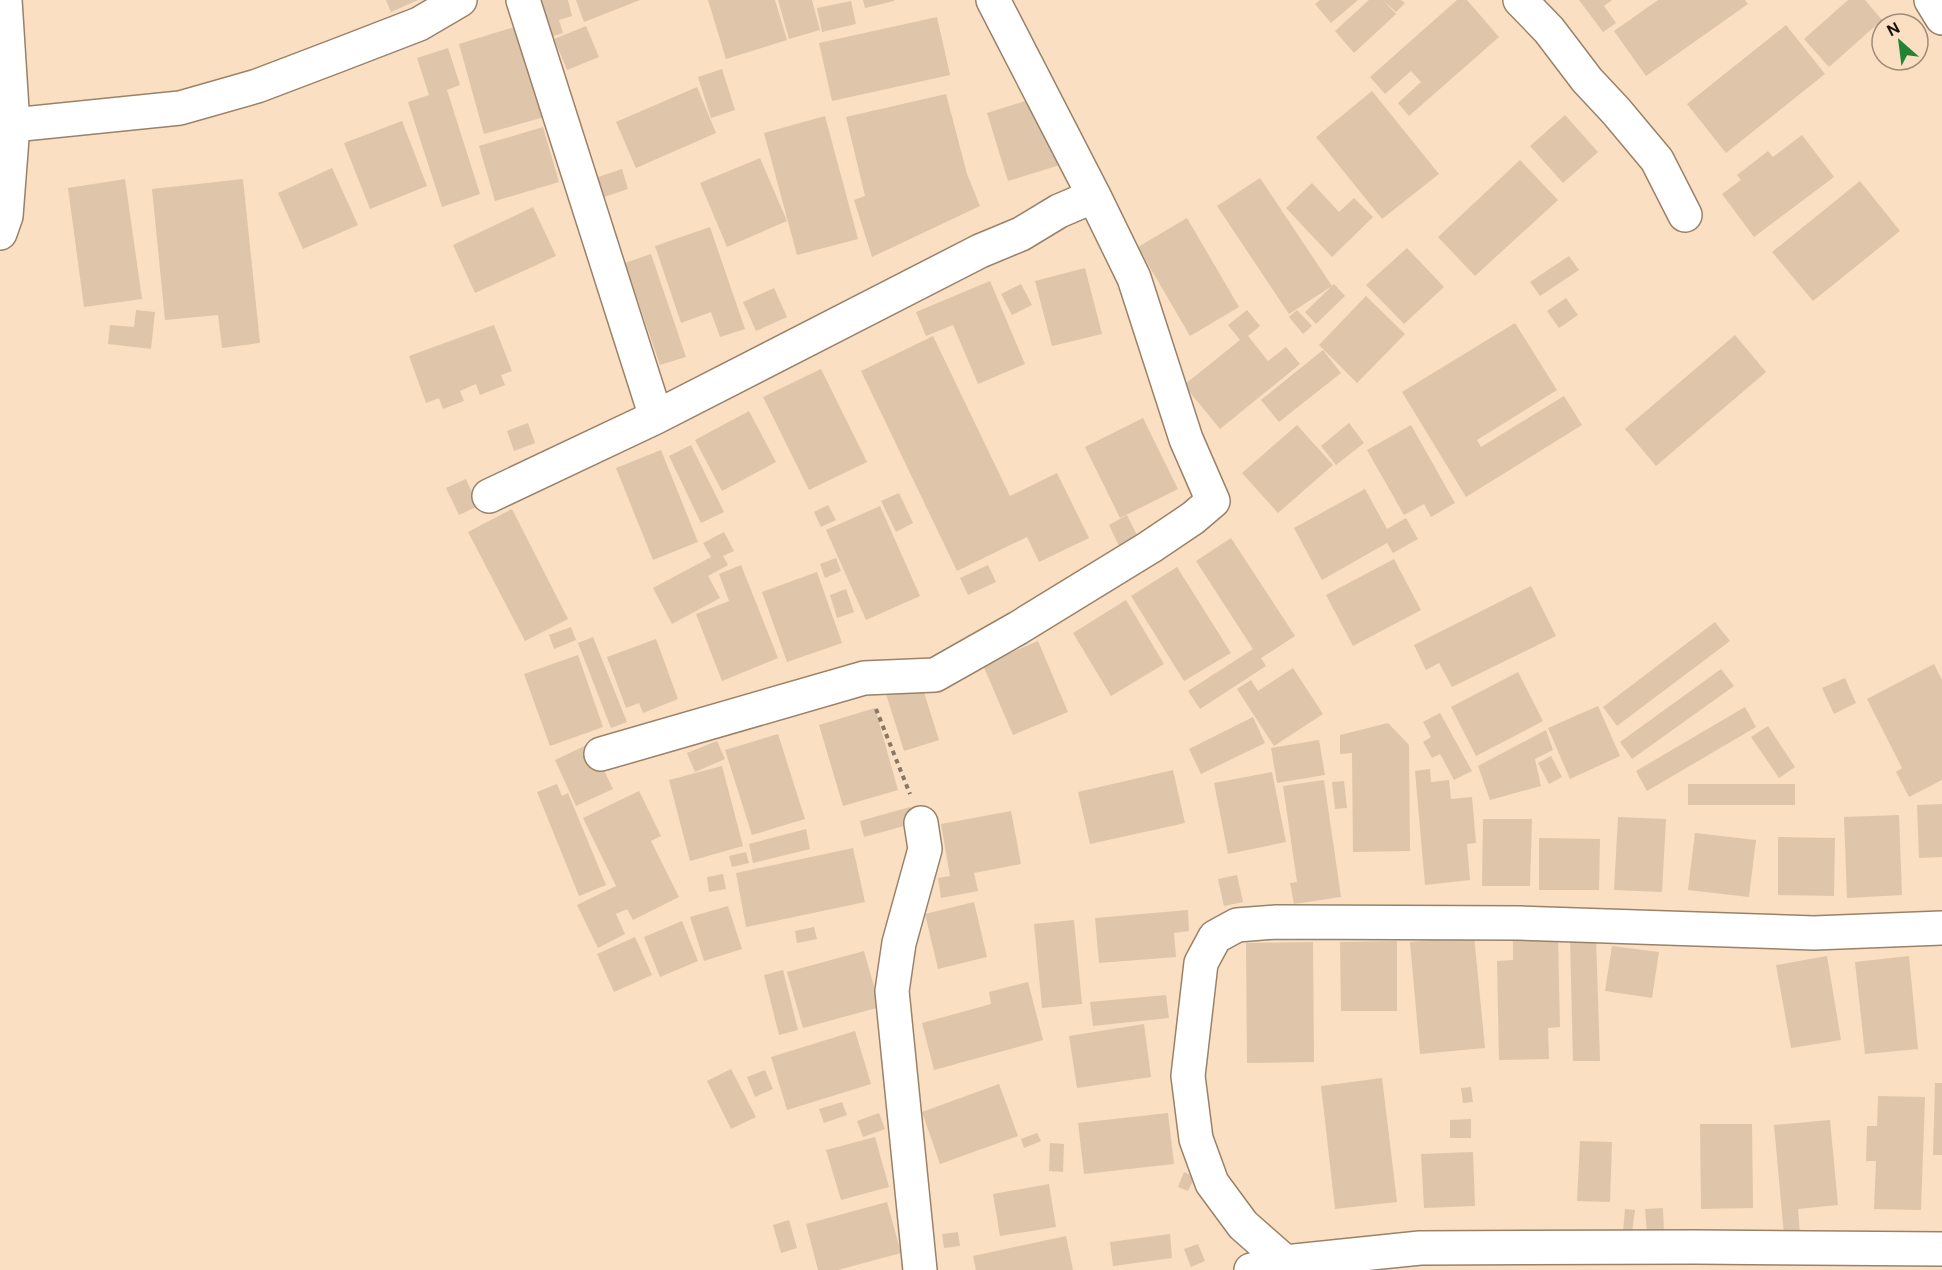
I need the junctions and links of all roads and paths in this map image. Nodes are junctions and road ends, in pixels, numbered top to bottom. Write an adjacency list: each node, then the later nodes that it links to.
1 (5, 0): 8 (street)
2 (460, 0): 8 (street)
3 (523, 0): 12 (street)
4 (993, 0): 9 (street)
5 (1520, 0): 10 (street)
6 (1931, 0): 7 (street)
7 (1942, 18)
8 (12, 125): 11 (street)
9 (1094, 196): 12 (street); 14 (street)
10 (1685, 215)
11 (0, 233)
12 (656, 417): 13 (street)
13 (489, 496)
14 (864, 678): 15 (street); 16 (path)
15 (601, 754)
16 (921, 823): 21 (street)
17 (1942, 928): 20 (street)
18 (1942, 1249): 19 (street)
19 (1697, 1258): 20 (street)
20 (1285, 1262): 22 (street)
21 (920, 1270)
22 (1251, 1270)

